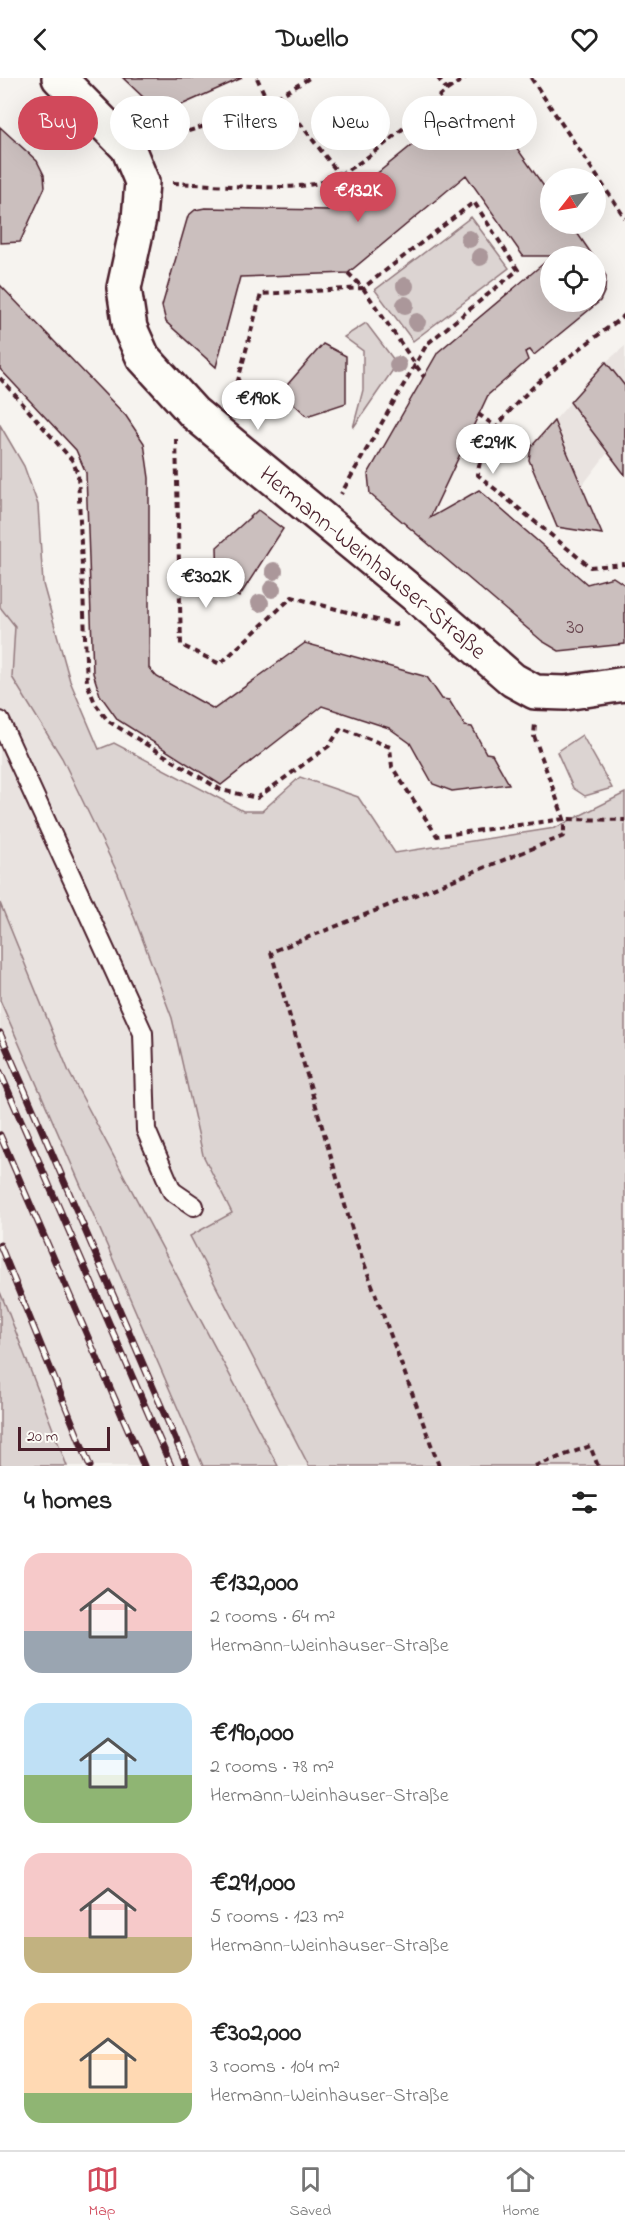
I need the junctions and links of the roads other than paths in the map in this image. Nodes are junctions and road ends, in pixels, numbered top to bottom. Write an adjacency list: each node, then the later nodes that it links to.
1 (59, 78): 2 (street, Hermann-Weinhauser-Straße)
2 (625, 684)
3 (0, 721): 4 (lane)
4 (194, 1206)

